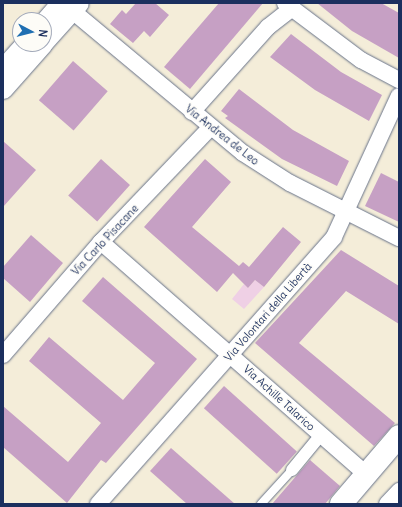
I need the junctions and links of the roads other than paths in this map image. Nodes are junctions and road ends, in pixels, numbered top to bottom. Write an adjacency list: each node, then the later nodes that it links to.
1 (69, 5): 3 (main road); 4 (street); 11 (street, Via Andrea de Leo)
2 (288, 6): 8 (street); 11 (street)
3 (52, 19)
4 (52, 30)
5 (20, 52): 7 (main road)
6 (35, 52): 9 (street)
7 (3, 71)
8 (399, 80)
9 (3, 89)
10 (399, 96): 13 (street, Via Volontari della Libertà)
11 (192, 112): 12 (street, Via Andrea de Leo)
12 (210, 128): 13 (street, Via Andrea de Leo); 15 (street, Via Carlo Pisacane)
13 (348, 212): 14 (street, Via Andrea de Leo); 16 (street, Via Volontari della Libertà)
14 (399, 238)
15 (101, 242): 16 (street, Via Achille Talarico); 17 (street, Via Carlo Pisacane)
16 (231, 354): 18 (street, Via Achille Talarico); 23 (street, Via Volontari della Libertà)
17 (3, 355)
18 (320, 436): 20 (street); 21 (street, Via Achille Talarico)
19 (399, 436): 21 (main road)
20 (292, 470): 24 (lane)
21 (367, 475): 25 (main road)
22 (399, 491): 26 (street)
23 (98, 504)
24 (261, 504)
25 (341, 504)
26 (388, 504)

